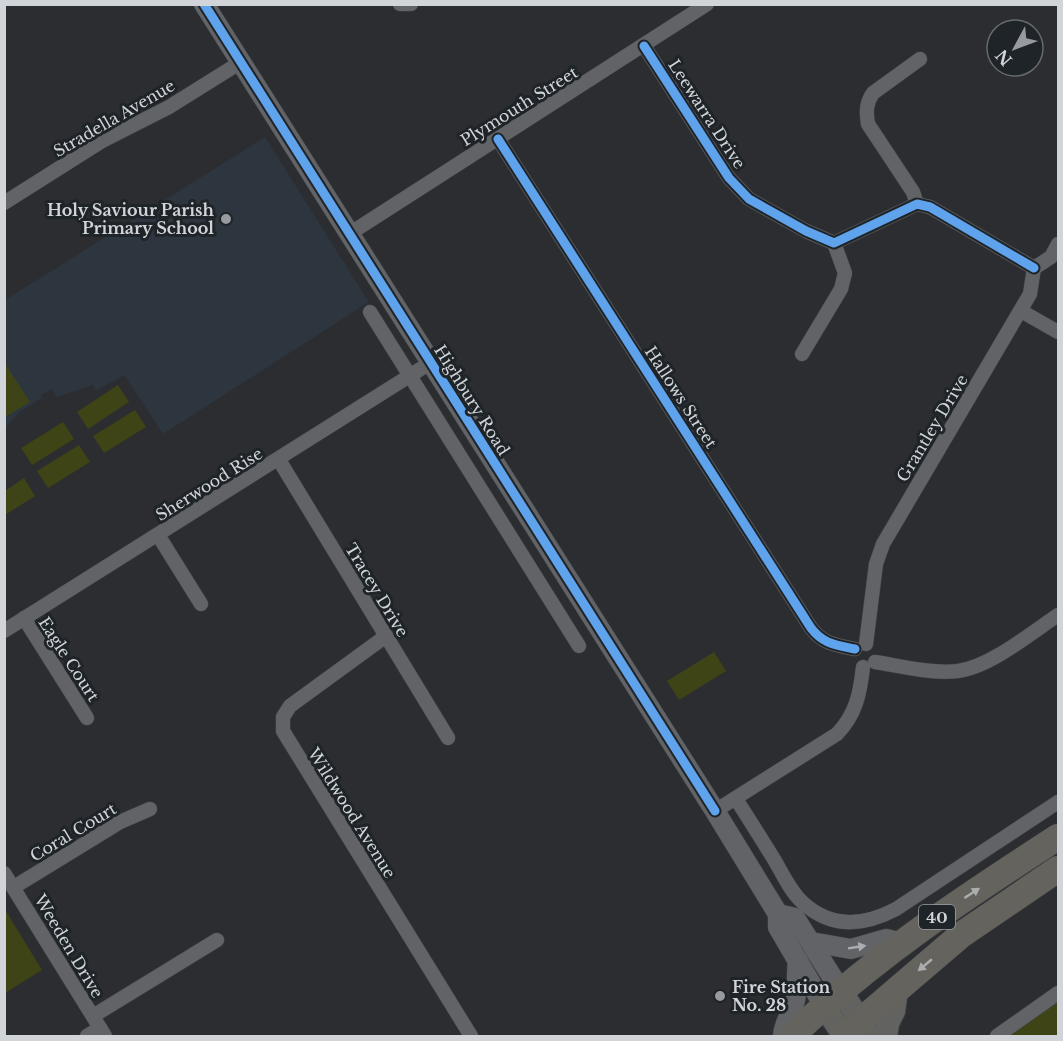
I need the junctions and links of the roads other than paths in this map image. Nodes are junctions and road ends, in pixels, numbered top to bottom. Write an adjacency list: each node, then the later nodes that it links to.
1 (204, 4): 7 (main road, Highbury Road)
2 (400, 4): 3 (street)
3 (411, 4)
4 (707, 4): 5 (street, Plymouth Street)
5 (644, 46): 8 (street, Plymouth Street); 12 (street, Leewarra Drive)
6 (920, 59): 10 (street)
7 (241, 62): 9 (street, Stradella Avenue); 11 (main road, Highbury Road)
8 (498, 139): 11 (street, Plymouth Street); 29 (street, Hallows Street)
9 (4, 203)
10 (917, 204): 12 (street); 14 (street)
11 (349, 234): 19 (main road, Highbury Road)
12 (834, 243): 18 (street)
13 (1059, 244): 14 (street)
14 (1034, 268): 15 (street, Grantley Drive)
15 (1021, 311): 17 (street); 29 (street, Grantley Drive)
16 (370, 312): 20 (street)
17 (1059, 332)
18 (802, 354)
19 (430, 363): 20 (street, Sherwood Rise); 36 (main road, Highbury Road)
20 (410, 376): 21 (street, Sherwood Rise); 28 (street)
21 (279, 460): 22 (street, Sherwood Rise); 27 (street, Tracey Drive)
22 (158, 536): 23 (street); 25 (street, Sherwood Rise)
23 (201, 604)
24 (1059, 615): 30 (street)
25 (24, 618): 26 (street, Sherwood Rise); 31 (street, Eagle Court)
26 (4, 631)
27 (386, 636): 32 (street, Tracey Drive); 52 (street, Wildwood Avenue)
28 (579, 646)
29 (860, 646): 30 (street)
30 (869, 664): 33 (street)
31 (87, 718)
32 (448, 738)
33 (736, 799): 34 (street); 36 (street)
34 (1059, 802)
35 (150, 809): 40 (street, Coral Court)
36 (715, 811): 41 (main road, Highbury Road)
37 (1059, 837): 44 (highway, 40, one-way to 37)
38 (1059, 869): 46 (highway, 40, one-way to 46)
39 (4, 873): 40 (street, Weeden Drive)
40 (14, 887): 49 (street, Weeden Drive)
41 (778, 914): 43 (main road, Highbury Road); 45 (main road, Highbury Road)
42 (217, 940): 49 (street)
43 (811, 942): 44 (main road, one-way to 44); 48 (main road, Highbury Road)
44 (902, 943): 48 (highway, 40)
45 (798, 961): 48 (main road, Highbury Road); 53 (main road)
46 (897, 988): 50 (highway, 40); 55 (main road)
47 (1059, 993): 56 (street)
48 (833, 998): 50 (main road, Highbury Road); 54 (highway, 40)
49 (99, 1027): 51 (street)
50 (852, 1033)
51 (87, 1036)
52 (471, 1036)
53 (783, 1036)
54 (792, 1036)
55 (886, 1036)
56 (997, 1036)

